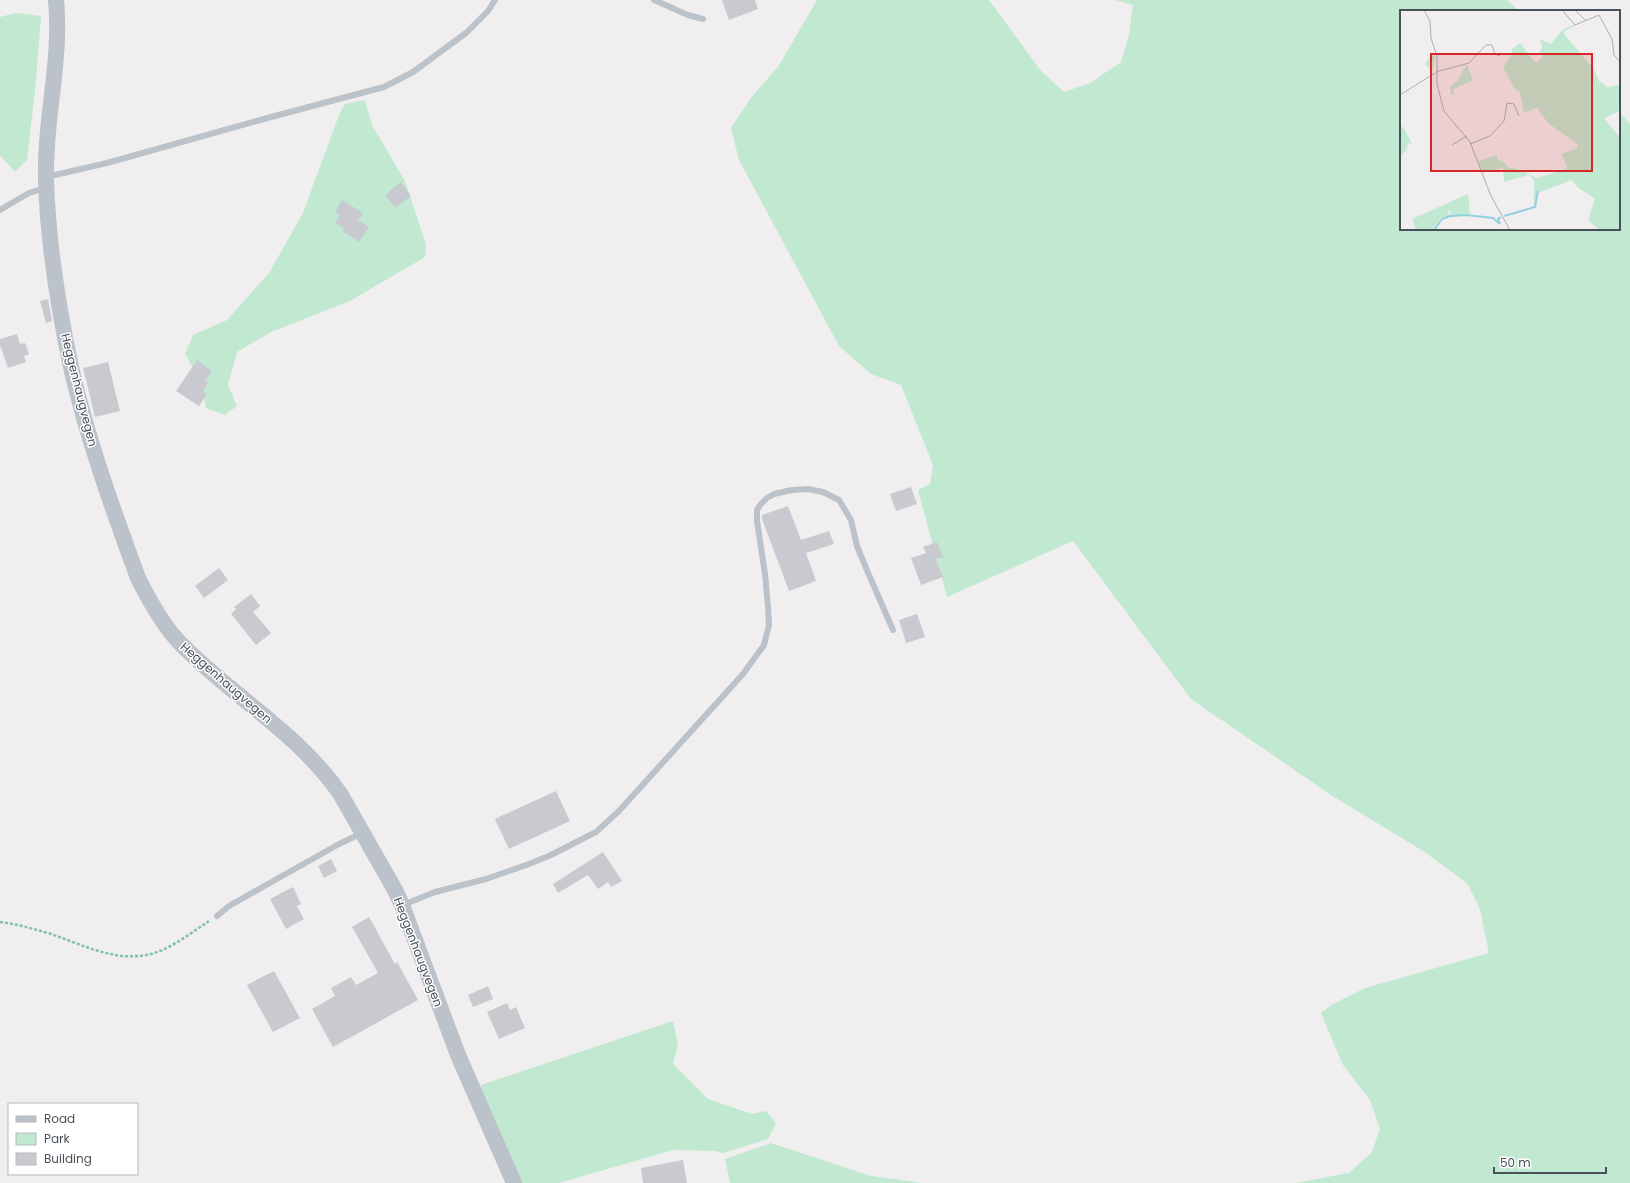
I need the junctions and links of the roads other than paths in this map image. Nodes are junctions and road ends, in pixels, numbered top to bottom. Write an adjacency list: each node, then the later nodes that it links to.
1 (56, 0): 5 (street, Heggenhaugvegen)
2 (495, 0): 5 (lane)
3 (654, 0): 4 (lane)
4 (703, 19)
5 (46, 182): 6 (lane); 8 (street, Heggenhaugvegen)
6 (0, 210)
7 (893, 630): 9 (lane)
8 (362, 833): 9 (street, Heggenhaugvegen); 10 (lane)
9 (402, 905): 11 (street, Heggenhaugvegen)
10 (216, 916)
11 (514, 1183)

